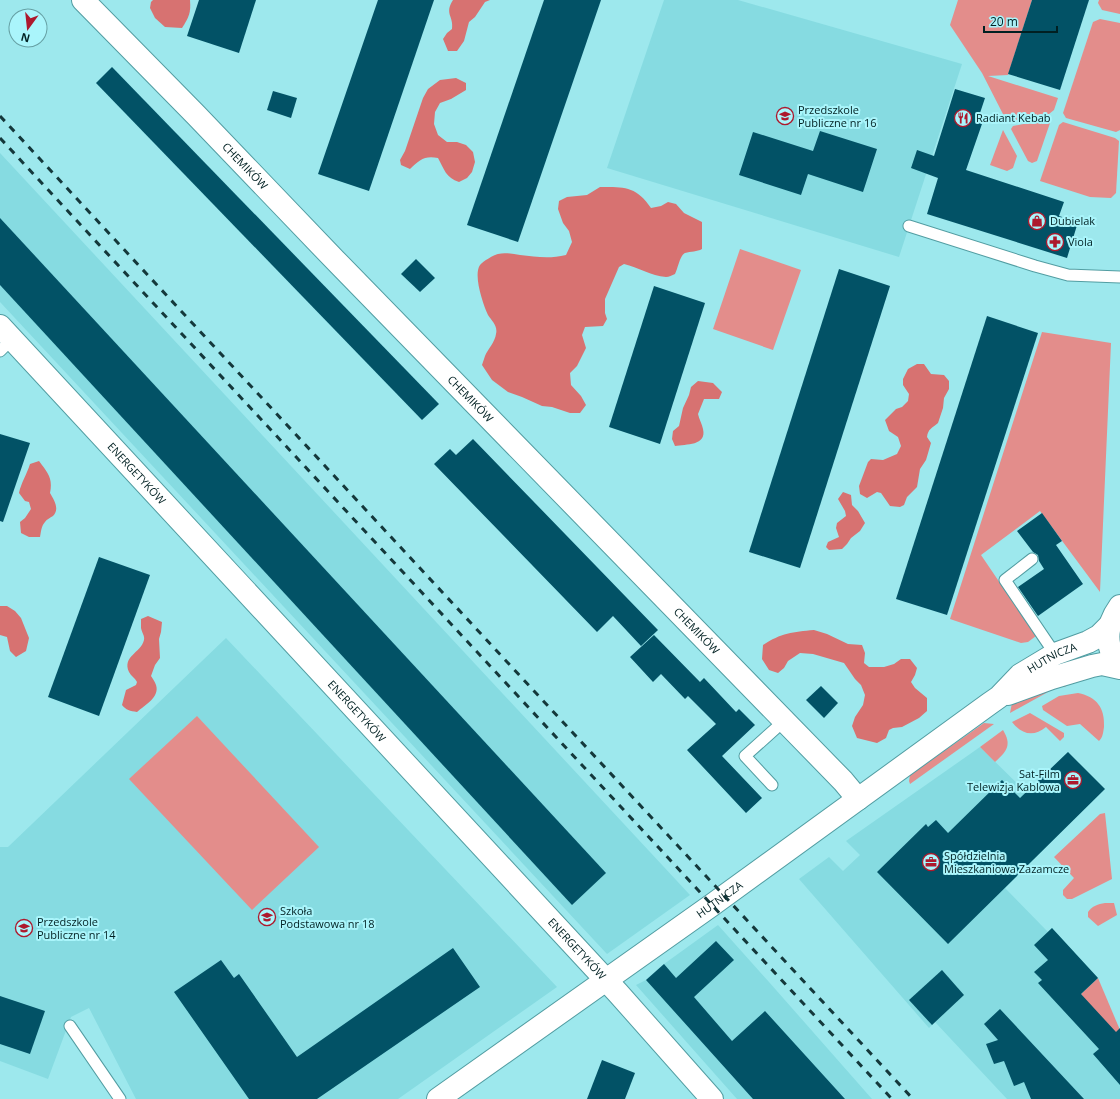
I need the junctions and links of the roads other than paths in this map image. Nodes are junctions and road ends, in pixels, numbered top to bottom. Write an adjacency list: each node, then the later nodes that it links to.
1 (83, 0): 11 (street, CHEMIKÓW)
2 (909, 226): 3 (lane)
3 (1120, 277)
4 (4, 339): 14 (street, ENERGETYKÓW)
5 (1032, 559): 8 (lane)
6 (1120, 606): 7 (street)
7 (1109, 626): 8 (street, HUTNICZA); 9 (street)
8 (1055, 654): 10 (street, HUTNICZA)
9 (1120, 667): 10 (street, HUTNICZA)
10 (999, 697): 13 (street, HUTNICZA)
11 (784, 721): 12 (lane); 13 (street, CHEMIKÓW)
12 (772, 785)
13 (858, 799): 14 (street, HUTNICZA)
14 (606, 981): 17 (street, HUTNICZA); 18 (street, ENERGETYKÓW)
15 (70, 1026): 16 (lane)
16 (120, 1099)
17 (438, 1099)
18 (712, 1099)

